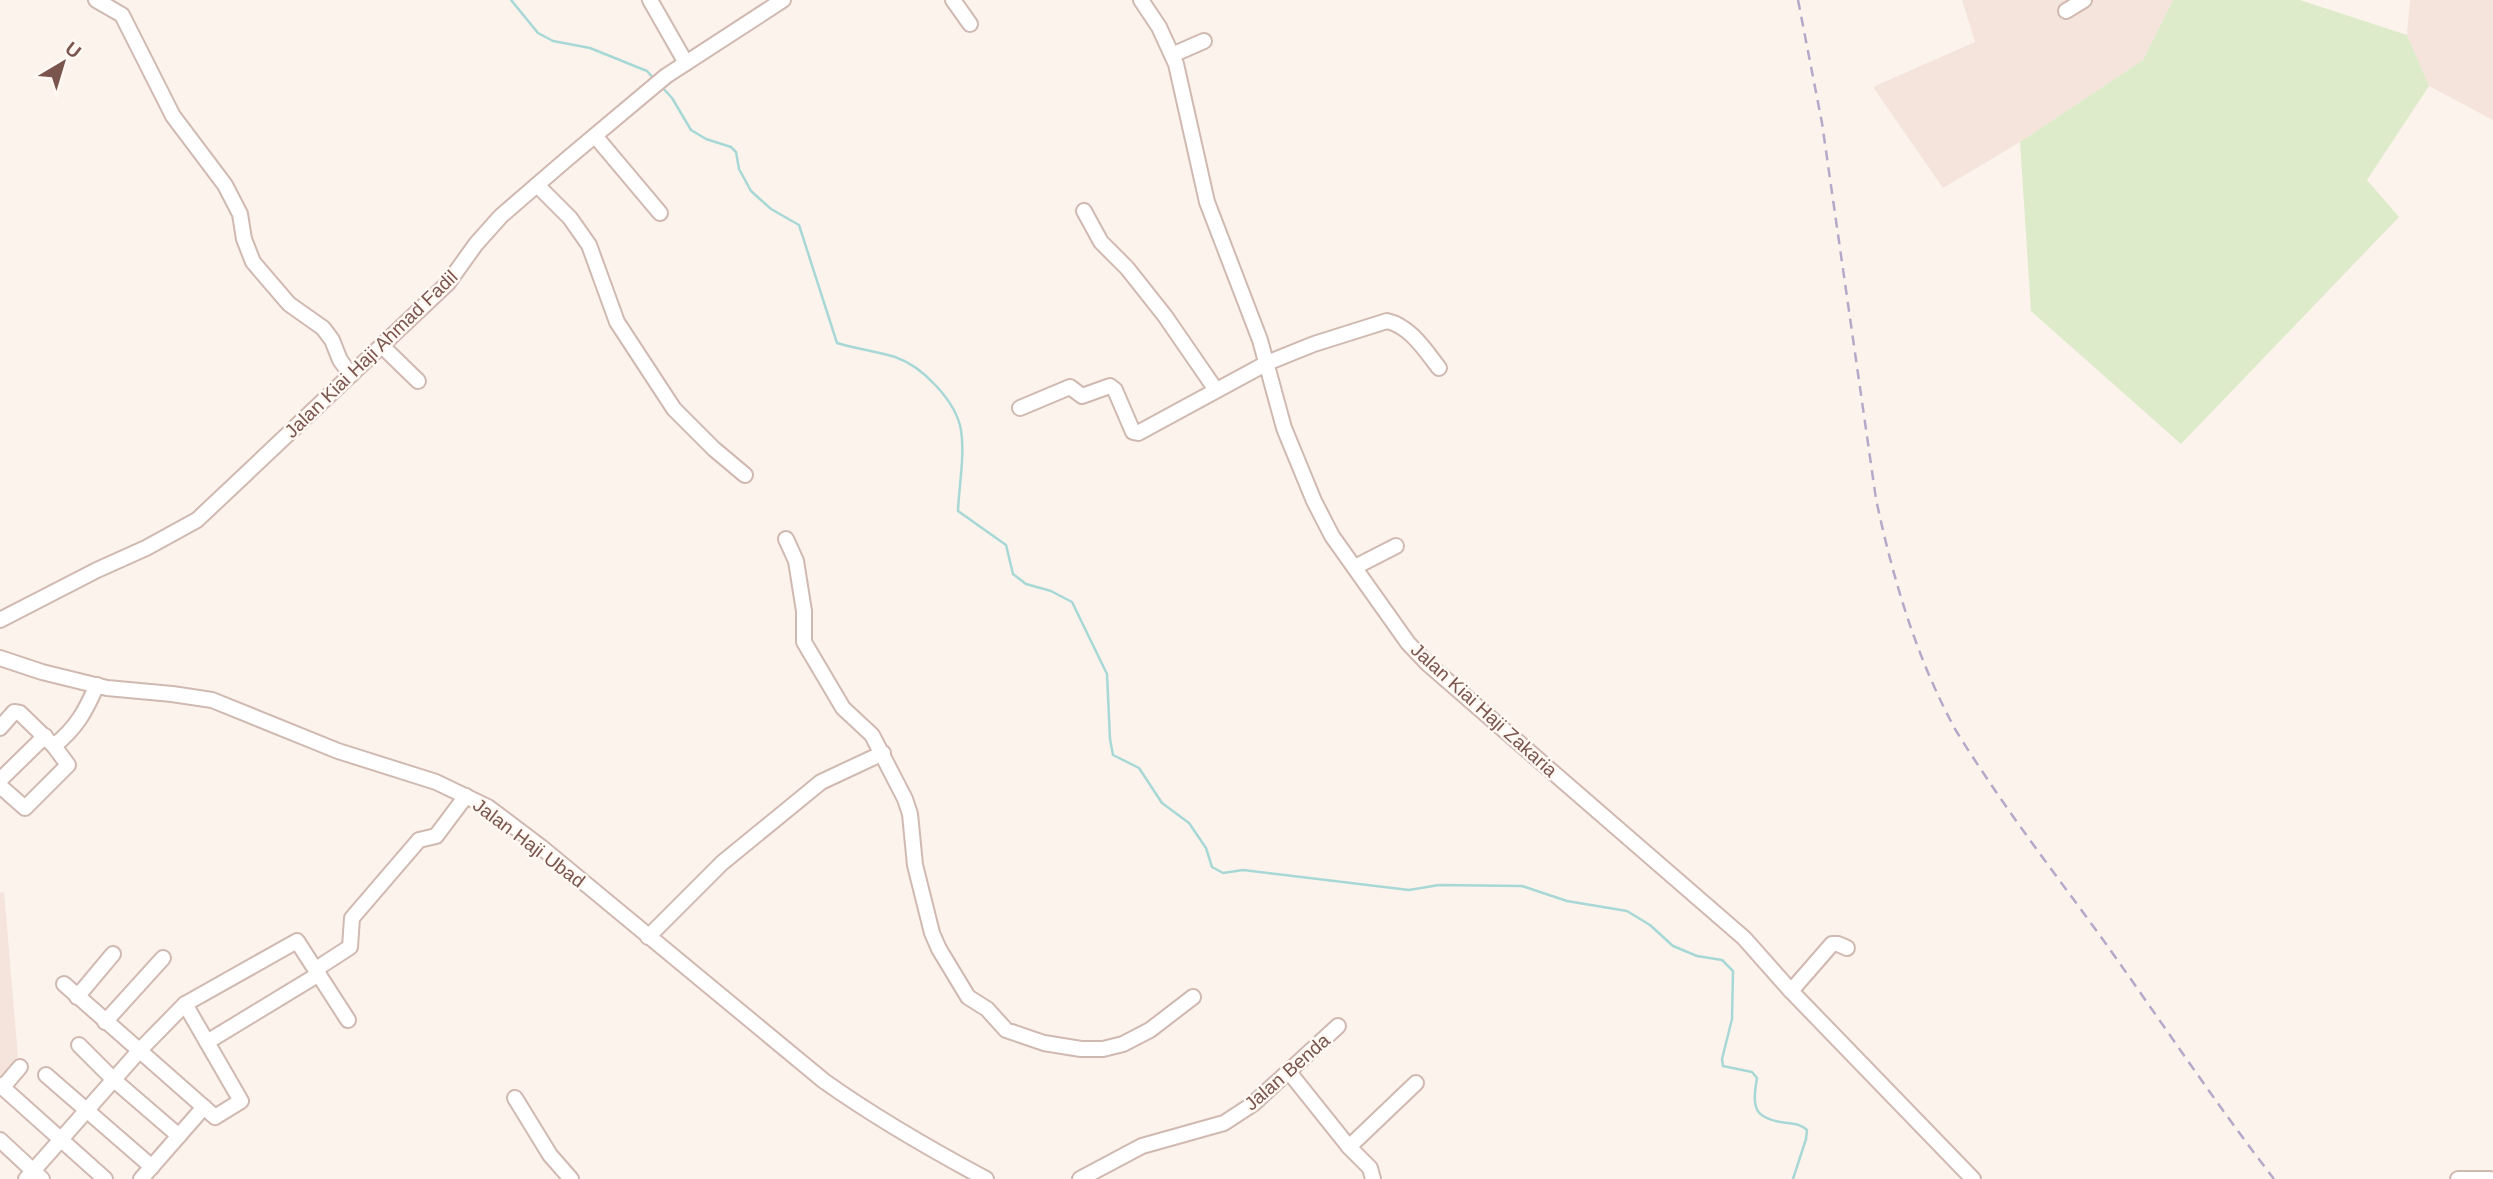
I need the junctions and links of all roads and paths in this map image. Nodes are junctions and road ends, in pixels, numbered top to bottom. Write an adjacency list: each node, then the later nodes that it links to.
1 (96, 0): 20 (street)
2 (650, 0): 12 (street)
3 (783, 0): 7 (street, Jalan Kiai Haji Ahmad Fadil)
4 (953, 0): 9 (street)
5 (1141, 0): 11 (street, Jalan Kiai Haji Zakaria)
6 (2084, 0): 8 (street)
7 (759, 7): 12 (street, Jalan Kiai Haji Ahmad Fadil)
8 (2066, 12)
9 (970, 24)
10 (1204, 41): 11 (street)
11 (1172, 55): 18 (street, Jalan Kiai Haji Zakaria)
12 (686, 63): 13 (street, Jalan Kiai Haji Ahmad Fadil)
13 (596, 136): 14 (street, Jalan Kiai Haji Ahmad Fadil); 16 (street)
14 (537, 185): 17 (street, Jalan Kiai Haji Ahmad Fadil); 24 (street)
15 (1084, 211): 22 (street)
16 (660, 213)
17 (382, 346): 20 (street, Jalan Kiai Haji Ahmad Fadil); 21 (street)
18 (1267, 363): 19 (street); 22 (street); 27 (street, Jalan Kiai Haji Zakaria)
19 (1439, 368)
20 (351, 375): 28 (street, Jalan Kiai Haji Ahmad Fadil)
21 (418, 381)
22 (1216, 390): 23 (street)
23 (1020, 408)
24 (746, 475)
25 (786, 539): 33 (street)
26 (1396, 546): 27 (street)
27 (1355, 567): 43 (street, Jalan Kiai Haji Zakaria)
28 (0, 620)
29 (0, 658): 30 (street, Jalan Haji Ubad)
30 (97, 685): 32 (street); 36 (street, Jalan Haji Ubad)
31 (0, 728): 32 (street)
32 (50, 741): 34 (street); 35 (street)
33 (883, 753): 37 (street); 45 (street)
34 (0, 780)
35 (0, 786)
36 (466, 796): 37 (street, Jalan Haji Ubad); 41 (street)
37 (648, 937): 71 (street, Jalan Haji Ubad)
38 (1847, 948): 43 (street)
39 (113, 954): 44 (street)
40 (163, 958): 48 (street)
41 (317, 972): 46 (street); 47 (street); 50 (street)
42 (64, 984): 44 (street)
43 (1791, 991): 74 (street, Jalan Kiai Haji Zakaria)
44 (77, 997): 48 (street)
45 (1193, 997)
46 (185, 1004): 50 (street); 52 (street)
47 (348, 1020)
48 (105, 1022): 52 (street)
49 (1338, 1026): 54 (street, Jalan Benda)
50 (207, 1042): 60 (street)
51 (79, 1045): 56 (street)
52 (139, 1051): 56 (street); 60 (street)
53 (20, 1067): 58 (street)
54 (1289, 1072): 65 (street); 72 (street, Jalan Benda)
55 (47, 1075): 61 (street)
56 (114, 1080): 61 (street); 62 (street)
57 (1416, 1083): 65 (street)
58 (2, 1086): 63 (street)
59 (515, 1098): 70 (street)
60 (204, 1107): 62 (street)
61 (87, 1110): 63 (street); 66 (street)
62 (179, 1136): 66 (street)
63 (61, 1139): 67 (street); 68 (street)
64 (0, 1140): 67 (street)
65 (1349, 1147): 73 (street)
66 (152, 1167): 69 (street)
67 (33, 1176)
68 (105, 1179)
69 (141, 1179)
70 (571, 1179)
71 (985, 1179)
72 (1080, 1179)
73 (1373, 1179)
74 (1973, 1179)
75 (2458, 1179): 76 (street)
76 (2490, 1179)

